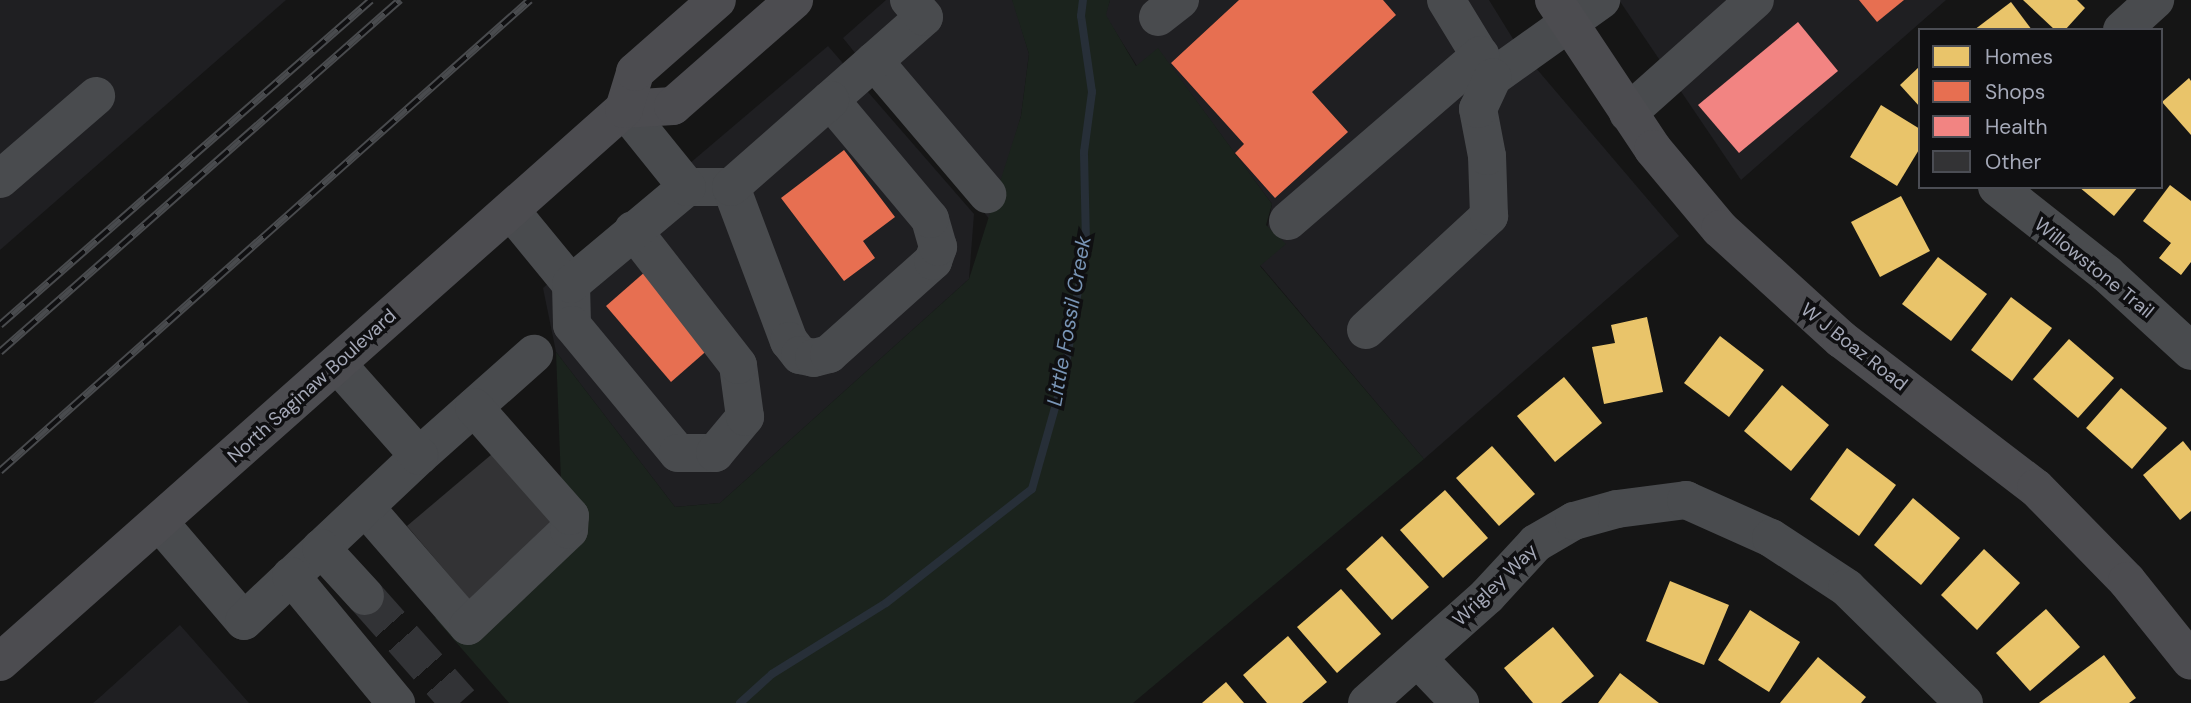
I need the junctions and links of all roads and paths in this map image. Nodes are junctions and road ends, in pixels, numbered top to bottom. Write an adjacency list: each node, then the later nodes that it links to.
1 (717, 0): 16 (main road)
2 (794, 0): 16 (main road)
3 (1163, 0): 4 (street)
4 (1180, 0)
5 (1446, 0): 13 (street)
6 (1601, 0): 10 (street)
7 (1755, 0): 17 (street)
8 (2155, 0): 11 (street)
9 (926, 6): 12 (street)
10 (1560, 13): 13 (street); 17 (main road, W J Boaz Road)
11 (2124, 28)
12 (874, 61): 15 (street); 22 (street)
13 (1486, 66): 24 (street); 27 (street)
14 (96, 96): 18 (street)
15 (830, 100): 20 (street); 20 (street)
16 (624, 109): 19 (street); 23 (main road, North Saginaw Boulevard)
17 (1628, 113): 39 (main road, W J Boaz Road)
18 (0, 179)
19 (687, 187): 20 (street); 25 (street)
20 (731, 187)
21 (2000, 189): 28 (street, Willowstone Trail)
22 (987, 194)
23 (510, 211): 26 (street); 30 (main road, North Saginaw Boulevard)
24 (1288, 221)
25 (632, 230): 26 (street); 26 (street)
26 (570, 284)
27 (1366, 330)
28 (2191, 351)
29 (534, 354): 31 (street)
30 (337, 364): 32 (street); 34 (main road, North Saginaw Boulevard)
31 (474, 407): 32 (street); 33 (street)
32 (419, 456): 33 (street)
33 (365, 507): 35 (street)
34 (159, 522): 36 (street); 40 (main road, North Saginaw Boulevard)
35 (321, 548): 36 (street); 37 (street)
36 (291, 576): 41 (street)
37 (365, 596)
38 (1418, 659): 42 (street, Wrigley Way); 43 (street); 44 (street, Wrigley Way)
39 (2191, 661)
40 (0, 662)
41 (396, 703)
42 (1367, 703)
43 (1460, 703)
44 (1964, 703)

